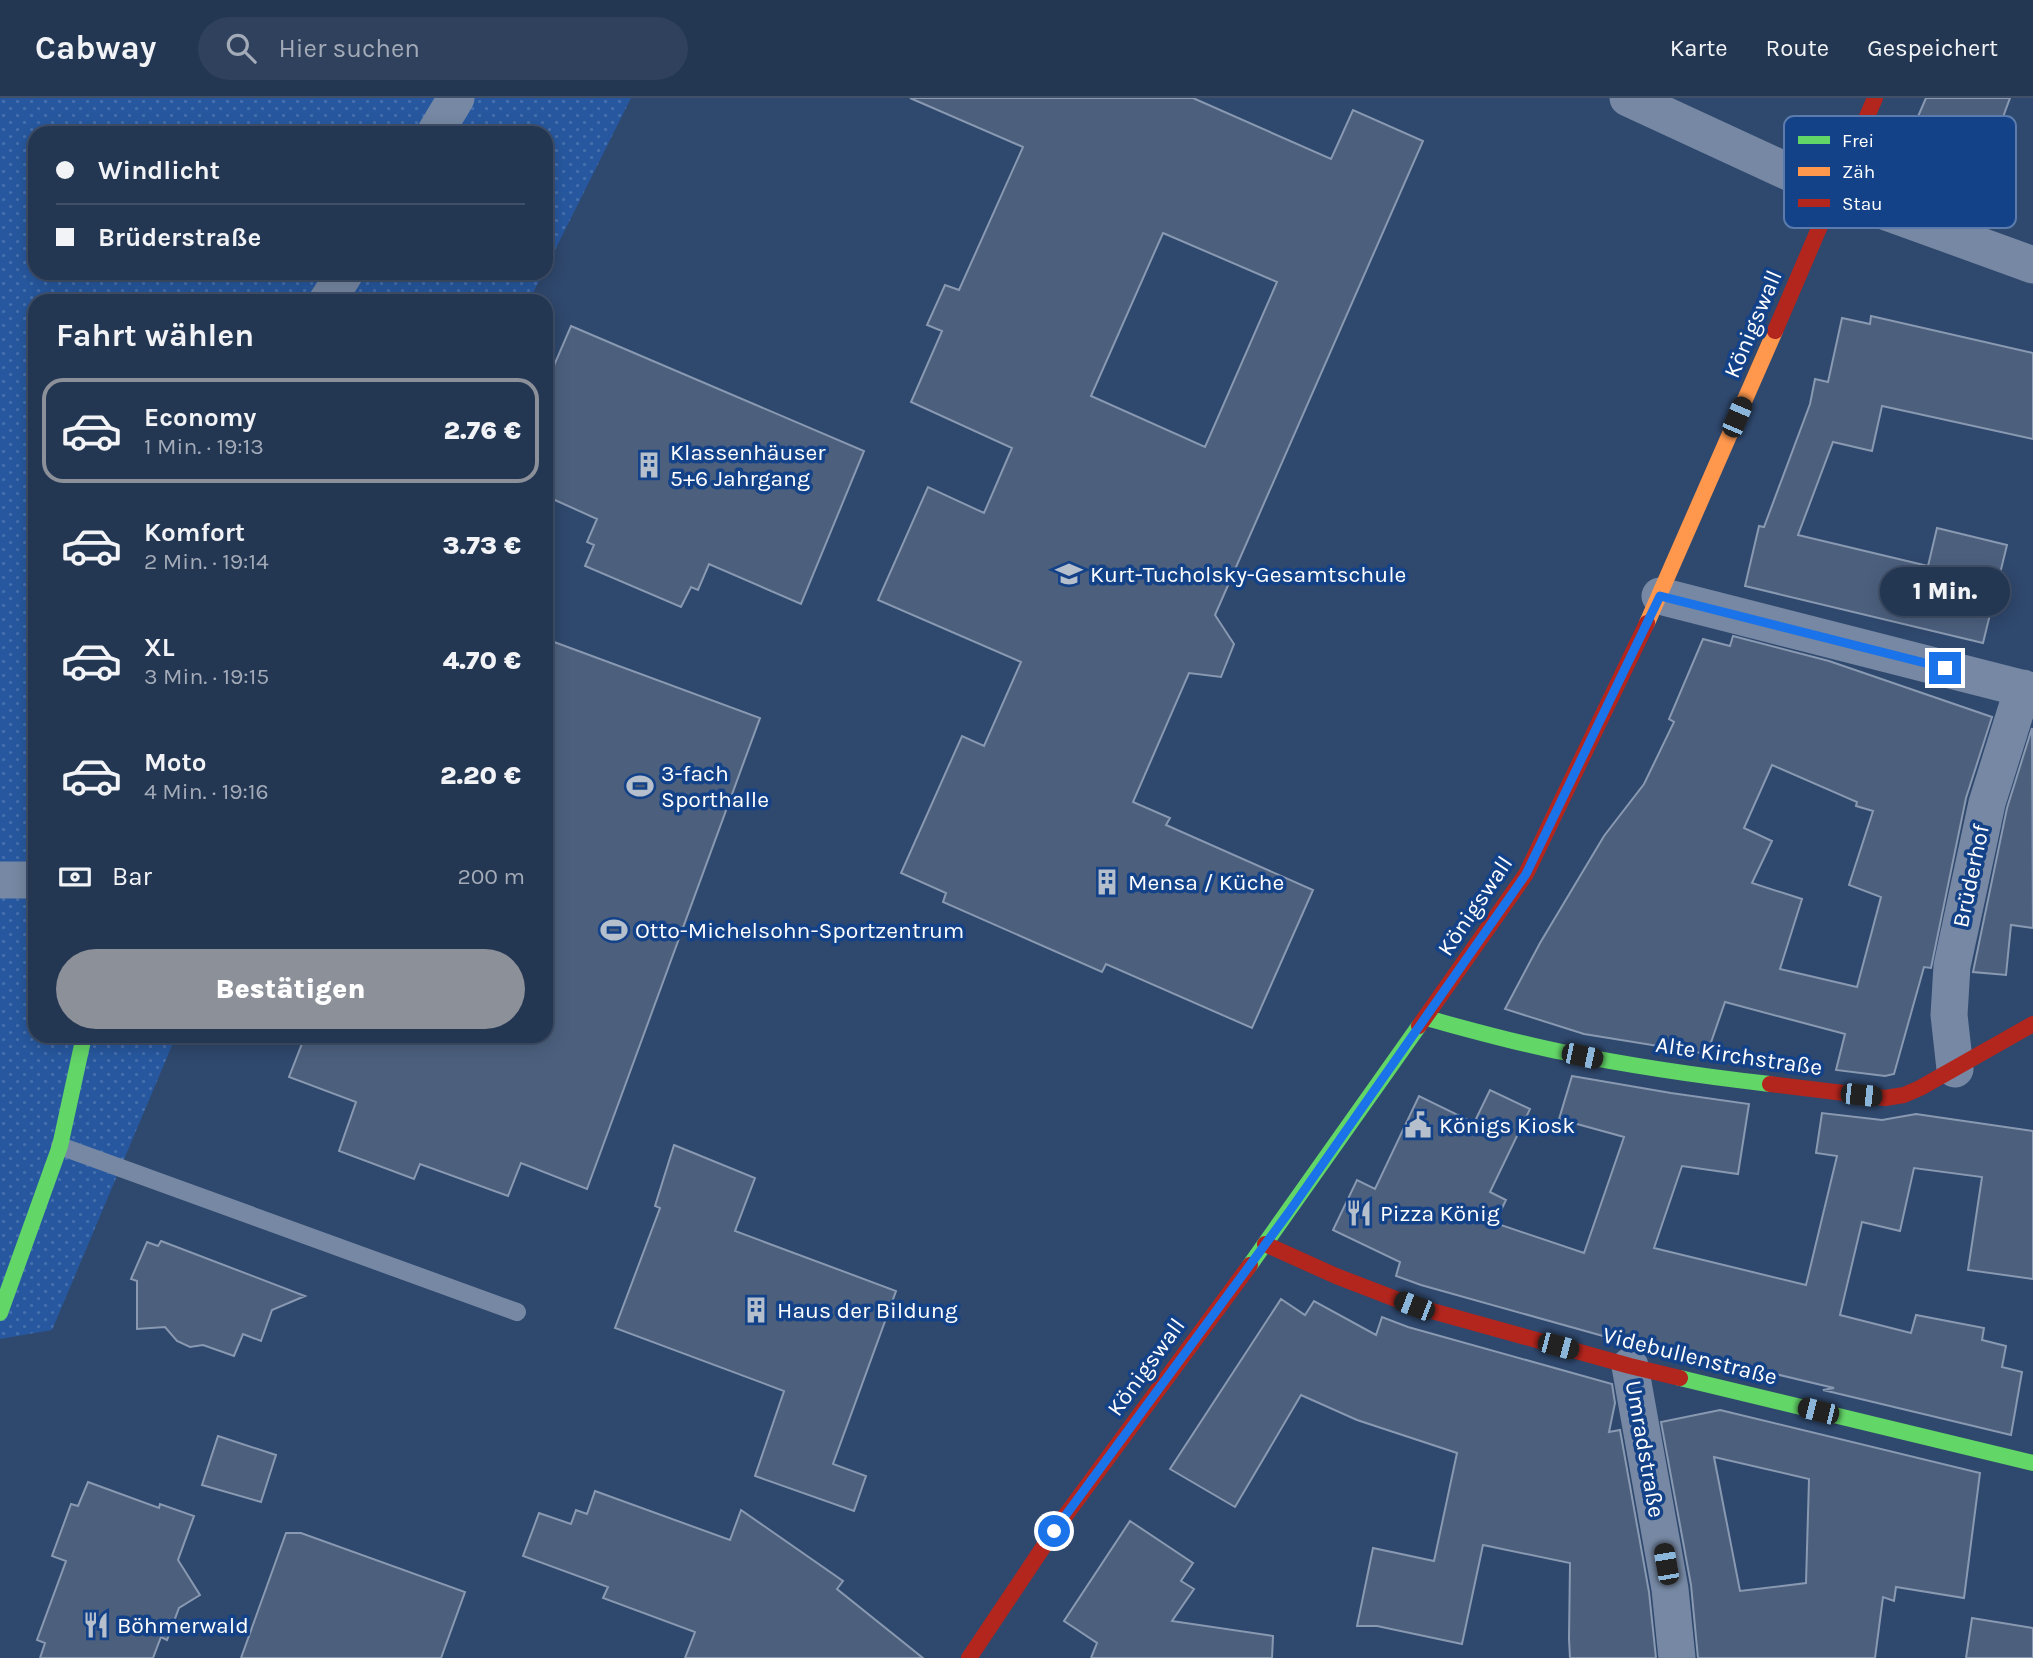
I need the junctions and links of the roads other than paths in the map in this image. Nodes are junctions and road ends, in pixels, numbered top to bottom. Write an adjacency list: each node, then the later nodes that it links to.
1 (456, 98): 5 (street)
2 (1628, 98): 6 (street)
3 (1875, 98): 4 (street, Königswall)
4 (1867, 116)
5 (439, 126)
6 (1784, 170)
7 (1819, 228): 10 (street, Königswall)
8 (1931, 228): 9 (street)
9 (2033, 265)
10 (1660, 596): 11 (street); 14 (street, Königswall)
11 (2028, 689): 17 (street, Brüderhof)
12 (0, 880): 13 (street)
13 (28, 880)
14 (1426, 1018): 17 (street, Alte Kirchstraße); 19 (street, Königswall)
15 (2033, 1024): 17 (street, Alte Kirchstraße)
16 (82, 1043): 18 (street)
17 (1955, 1069)
18 (60, 1146): 20 (lane); 21 (street)
19 (1265, 1244): 22 (street, Videbullenstraße); 24 (street, Königswall)
20 (517, 1312)
21 (0, 1313)
22 (1630, 1366): 23 (street, Videbullenstraße); 25 (street, Umradstraße)
23 (2033, 1463)
24 (982, 1653)
25 (1677, 1658)

